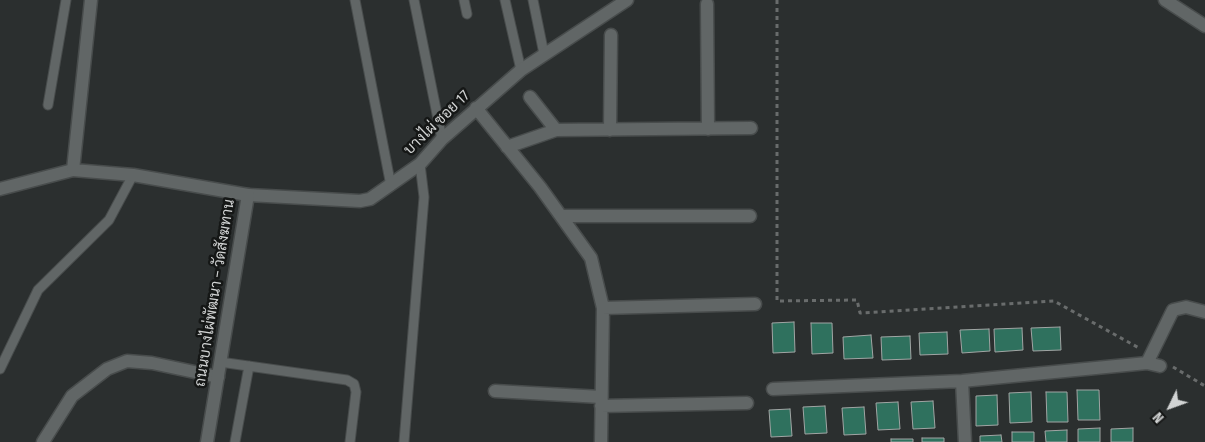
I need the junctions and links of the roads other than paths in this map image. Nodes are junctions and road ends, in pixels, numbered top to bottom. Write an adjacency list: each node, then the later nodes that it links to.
1 (66, 0): 17 (lane)
2 (91, 0): 26 (street)
3 (355, 0): 28 (lane)
4 (414, 0): 23 (lane)
5 (464, 0): 11 (lane)
6 (505, 0): 15 (lane)
7 (533, 0): 14 (lane)
8 (627, 0): 14 (street, บางไผ่ ซอย 17)
9 (1165, 0): 12 (street)
10 (707, 4): 20 (street)
11 (467, 14)
12 (1205, 26)
13 (611, 35): 22 (street)
14 (544, 54): 15 (street, บางไผ่ ซอย 17)
15 (521, 70): 18 (street, บางไผ่ ซอย 17)
16 (530, 96): 21 (street)
17 (48, 106)
18 (476, 108): 23 (street, บางไผ่ ซอย 17); 24 (street)
19 (751, 128): 20 (street)
20 (708, 129): 22 (street)
21 (556, 130): 22 (street); 24 (street)
22 (610, 130)
23 (442, 139): 25 (street, บางไผ่ ซอย 17)
24 (507, 147): 31 (street)
25 (420, 164): 28 (street, บางไผ่ ซอย 17); 51 (lane)
26 (73, 170): 27 (street, ถนนบางไผ่พัฒนา – วัดสังฆทาน); 29 (street, ถนนบางไผ่พัฒนา – วัดสังฆทาน)
27 (133, 175): 30 (street, ถนนบางไผ่พัฒนา – วัดสังฆทาน); 40 (lane)
28 (391, 186): 30 (street, บางไผ่ ซอย 17)
29 (0, 189)
30 (248, 195): 37 (street, ถนนบางไผ่พัฒนา – วัดสังฆทาน)
31 (561, 216): 32 (street); 34 (street)
32 (750, 216)
33 (755, 304): 34 (street)
34 (603, 308): 45 (street)
35 (1205, 312): 36 (street)
36 (1147, 358): 39 (street); 42 (street)
37 (220, 362): 38 (lane); 41 (street, ถนนบางไผ่พัฒนา – วัดสังฆทาน)
38 (249, 366): 49 (lane); 50 (lane)
39 (1166, 366)
40 (0, 369)
41 (218, 377): 47 (street); 48 (street, ถนนบางไผ่พัฒนา – วัดสังฆทาน)
42 (962, 381): 43 (street); 53 (street)
43 (773, 389)
44 (495, 391): 45 (street)
45 (601, 402): 46 (street); 52 (street)
46 (747, 403)
47 (43, 442)
48 (207, 442)
49 (235, 442)
50 (350, 442)
51 (404, 442)
52 (601, 442)
53 (965, 442)

